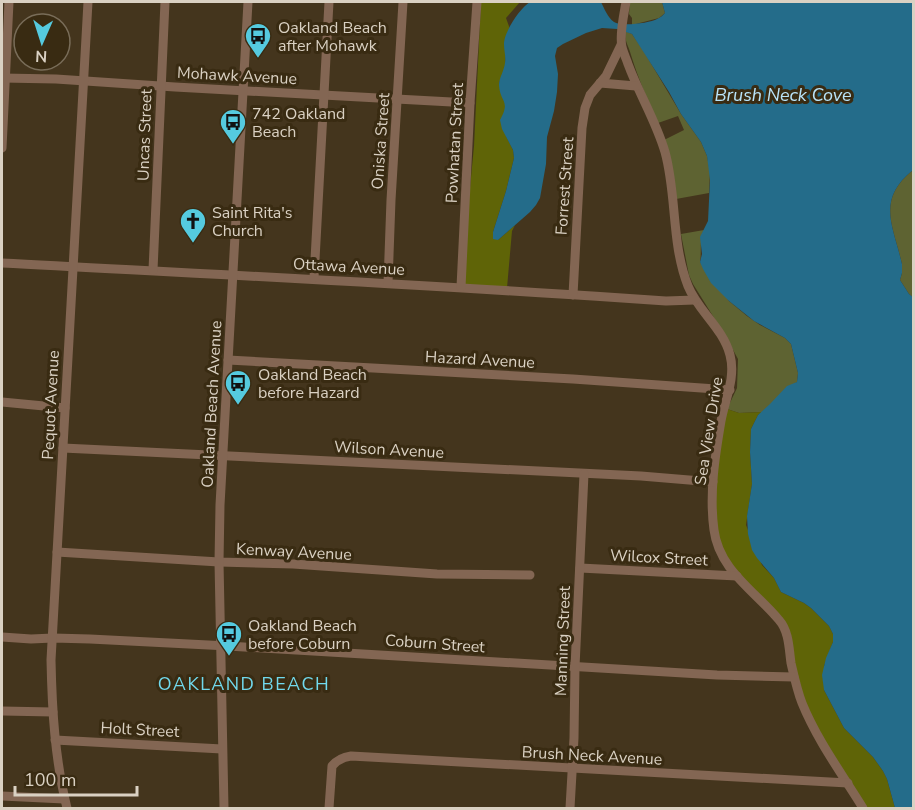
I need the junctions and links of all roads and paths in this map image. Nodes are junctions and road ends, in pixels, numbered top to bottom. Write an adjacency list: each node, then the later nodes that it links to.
1 (9, 2): 10 (street)
2 (88, 2): 11 (street, Pequot Avenue)
3 (165, 2): 13 (street, Uncas Street)
4 (248, 2): 15 (street, Oakland Beach Avenue)
5 (329, 2): 16 (street)
6 (403, 2): 17 (street, Oniska Street)
7 (477, 2): 18 (street, Powhatan Street)
8 (626, 2): 9 (street, Sea View Drive)
9 (621, 45): 12 (street, Forrest Street); 14 (street, Sea View Drive)
10 (3, 78): 11 (street, Mohawk Avenue); 19 (street)
11 (83, 81): 13 (street, Mohawk Avenue); 21 (street, Pequot Avenue)
12 (600, 83): 14 (street); 27 (street, Forrest Street)
13 (160, 86): 15 (street, Mohawk Avenue); 22 (street, Uncas Street)
14 (636, 86): 28 (street, Sea View Drive)
15 (242, 90): 16 (street, Mohawk Avenue); 23 (street, Oakland Beach Avenue)
16 (324, 96): 17 (street, Mohawk Avenue); 24 (street)
17 (398, 99): 18 (street, Mohawk Avenue); 25 (street, Oniska Street)
18 (470, 103): 26 (street, Powhatan Street)
19 (2, 148)
20 (2, 262): 21 (street, Ottawa Avenue)
21 (73, 267): 22 (street, Ottawa Avenue); 32 (street, Pequot Avenue)
22 (153, 270): 23 (street, Ottawa Avenue)
23 (233, 276): 24 (street, Ottawa Avenue); 29 (street, Oakland Beach Avenue)
24 (314, 279): 25 (street, Ottawa Avenue)
25 (387, 283): 26 (street, Ottawa Avenue)
26 (461, 287): 27 (street, Ottawa Avenue)
27 (573, 295): 28 (street, Ottawa Avenue)
28 (695, 300): 30 (street, Sea View Drive)
29 (228, 360): 30 (street, Hazard Avenue); 34 (street, Oakland Beach Avenue)
30 (730, 390): 36 (street, Sea View Drive)
31 (2, 402): 32 (street)
32 (65, 408): 33 (street, Pequot Avenue)
33 (63, 448): 34 (street, Wilson Avenue); 37 (street, Pequot Avenue)
34 (223, 455): 35 (street, Wilson Avenue); 38 (street, Oakland Beach Avenue)
35 (584, 474): 36 (street, Wilson Avenue); 39 (street, Manning Street)
36 (713, 482): 41 (street, Sea View Drive)
37 (57, 552): 38 (street, Kenway Avenue); 43 (street, Pequot Avenue)
38 (219, 562): 40 (street, Kenway Avenue); 44 (street, Oakland Beach Avenue)
39 (580, 568): 41 (street, Wilcox Street); 45 (street, Manning Street)
40 (530, 575)
41 (737, 576): 46 (street, Sea View Drive)
42 (2, 637): 43 (street, Coburn Street)
43 (52, 638): 44 (street, Coburn Street); 48 (street, Pequot Avenue)
44 (221, 645): 45 (street, Coburn Street); 50 (street, Oakland Beach Avenue)
45 (575, 667): 46 (street, Coburn Street); 51 (street, Manning Street)
46 (794, 677): 52 (street, Sea View Drive)
47 (2, 711): 48 (street)
48 (53, 712): 49 (street, Pequot Avenue)
49 (55, 740): 50 (street, Holt Street); 54 (street, Pequot Avenue)
50 (222, 749): 55 (street, Oakland Beach Avenue)
51 (572, 769): 52 (street, Brush Neck Avenue); 56 (street, Brush Neck Avenue); 57 (street, Manning Street)
52 (848, 783): 58 (street, Sea View Drive)
53 (2, 796): 54 (street)
54 (65, 804)
55 (224, 808)
56 (329, 808)
57 (570, 808)
58 (863, 808)

